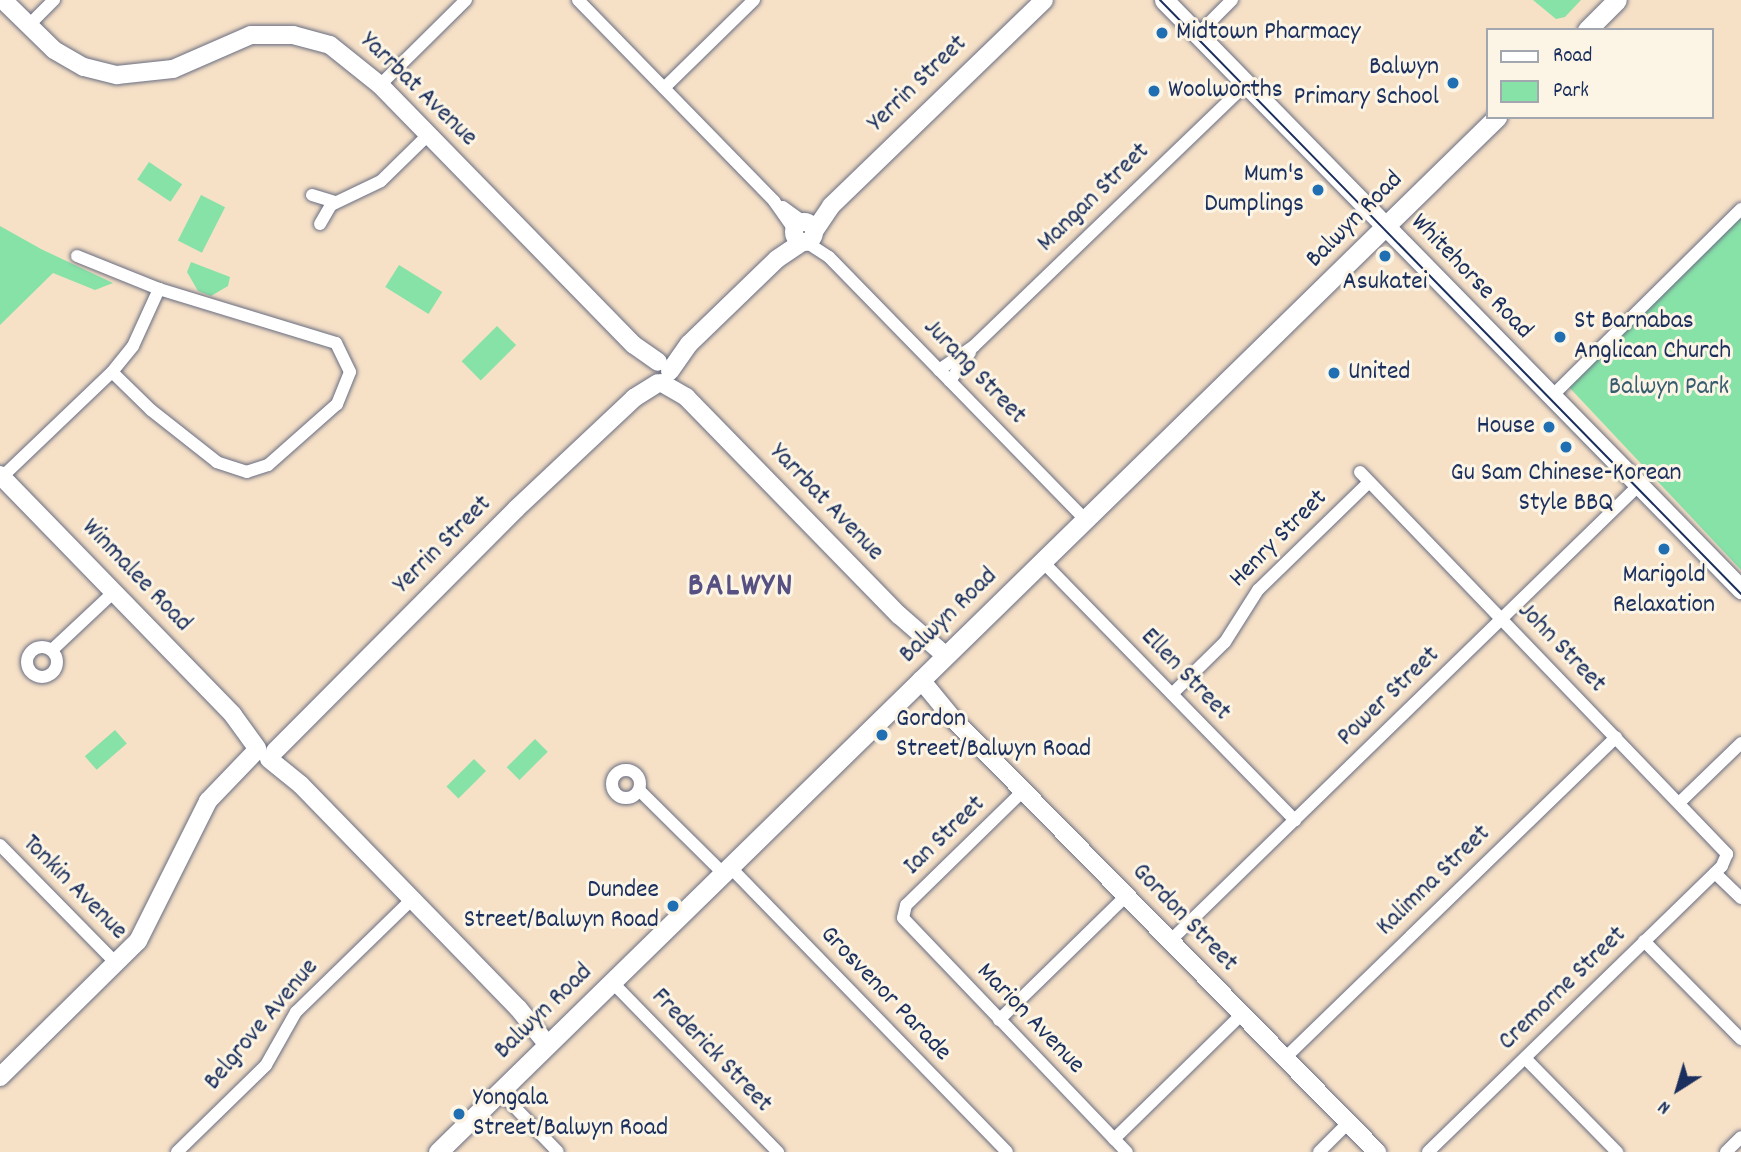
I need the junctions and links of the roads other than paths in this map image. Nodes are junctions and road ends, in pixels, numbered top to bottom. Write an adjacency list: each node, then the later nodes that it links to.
1 (3, 0): 10 (street, Yarrbat Avenue)
2 (54, 0): 10 (street)
3 (466, 0): 14 (street)
4 (578, 0): 15 (street, Jurang Street)
5 (754, 0): 15 (street)
6 (1044, 0): 23 (street, Yerrin Street)
7 (1164, 0): 12 (main road, Whitehorse Road)
8 (1232, 0): 12 (street)
9 (1617, 0): 11 (main road)
10 (28, 26): 14 (street, Yarrbat Avenue)
11 (1589, 28)
12 (1198, 34): 13 (main road, Whitehorse Road)
13 (1246, 84): 22 (main road, Whitehorse Road); 26 (street, Mangan Street)
14 (380, 85): 17 (street, Yarrbat Avenue)
15 (664, 88): 23 (street, Jurang Street)
16 (1495, 119): 22 (main road, Balwyn Road)
17 (429, 134): 19 (street); 29 (street, Yarrbat Avenue)
18 (312, 195): 19 (street)
19 (335, 202): 21 (street)
20 (1741, 209): 31 (street)
21 (320, 224)
22 (1386, 227): 31 (main road, Whitehorse Road); 36 (main road, Balwyn Road)
23 (804, 232): 27 (street, Jurang Street); 29 (street, Yerrin Street)
24 (77, 256): 25 (street)
25 (159, 289): 28 (street); 28 (street)
26 (974, 346): 27 (street, Mangan Street); 30 (street, Mangan Street)
27 (939, 370): 30 (street, Jurang Street)
28 (112, 372): 33 (street)
29 (660, 372): 42 (street, Yarrbat Avenue); 47 (street, Yerrin Street)
30 (950, 381): 36 (street, Jurang Street)
31 (1552, 396): 35 (main road, Whitehorse Road)
32 (1360, 472): 34 (street, John Street)
33 (1, 476): 39 (street, Winmalee Road)
34 (1369, 482): 40 (street, John Street); 44 (street, Henry Street)
35 (1639, 485): 38 (main road, Whitehorse Road); 40 (street, Power Street)
36 (1086, 520): 37 (main road, Balwyn Road)
37 (1043, 562): 42 (main road, Balwyn Road); 44 (street, Ellen Street)
38 (1741, 590)
39 (115, 591): 41 (street); 47 (street, Winmalee Road)
40 (1501, 619): 45 (street, John Street); 51 (street, Power Street)
41 (52, 650)
42 (942, 659): 43 (main road, Balwyn Road)
43 (918, 683): 49 (street, Gordon Street); 54 (main road, Balwyn Road)
44 (1172, 694): 51 (street, Ellen Street)
45 (1616, 737): 50 (street, John Street); 68 (street, Kalimna Street)
46 (1741, 743): 50 (street)
47 (266, 750): 58 (street, Winmalee Road); 62 (street, Yerrin Street)
48 (639, 790): 54 (street, Grosvenor Parade)
49 (1023, 791): 56 (street, Gordon Street); 59 (street, Ian Street)
50 (1679, 802): 53 (street, John Street)
51 (1295, 821): 60 (street, Power Street)
52 (0, 845): 62 (street, Tonkin Avenue)
53 (1727, 857): 55 (street, Cremorne Street)
54 (726, 870): 63 (main road, Balwyn Road); 79 (street, Grosvenor Parade)
55 (1714, 873): 57 (street); 61 (street, Cremorne Street)
56 (1126, 896): 60 (street, Gordon Street); 65 (street)
57 (1741, 898)
58 (412, 899): 67 (street, Winmalee Road); 75 (street, Belgrove Avenue)
59 (902, 916): 65 (street, Marion Avenue)
60 (1170, 941): 64 (street, Gordon Street)
61 (1644, 941): 66 (street); 69 (street, Cremorne Street)
62 (116, 963): 70 (street, Yerrin Street)
63 (612, 982): 67 (main road, Balwyn Road); 78 (street, Frederick Street)
64 (1242, 1014): 68 (street, Gordon Street); 74 (street)
65 (999, 1020): 74 (street, Marion Avenue)
66 (1741, 1039)
67 (551, 1041): 71 (main road, Balwyn Road)
68 (1285, 1058): 72 (street, Gordon Street)
69 (1525, 1058): 83 (street, Cremorne Street); 84 (street)
70 (0, 1077)
71 (500, 1092): 76 (main road, Balwyn Road); 77 (street)
72 (1348, 1123): 81 (street); 82 (street, Gordon Street)
73 (1741, 1137): 85 (street)
74 (1114, 1139): 80 (street, Marion Avenue)
75 (177, 1152)
76 (438, 1152)
77 (558, 1152)
78 (778, 1152)
79 (1007, 1152)
80 (1127, 1152)
81 (1319, 1152)
82 (1377, 1152)
83 (1428, 1152)
84 (1617, 1152)
85 (1726, 1152)

